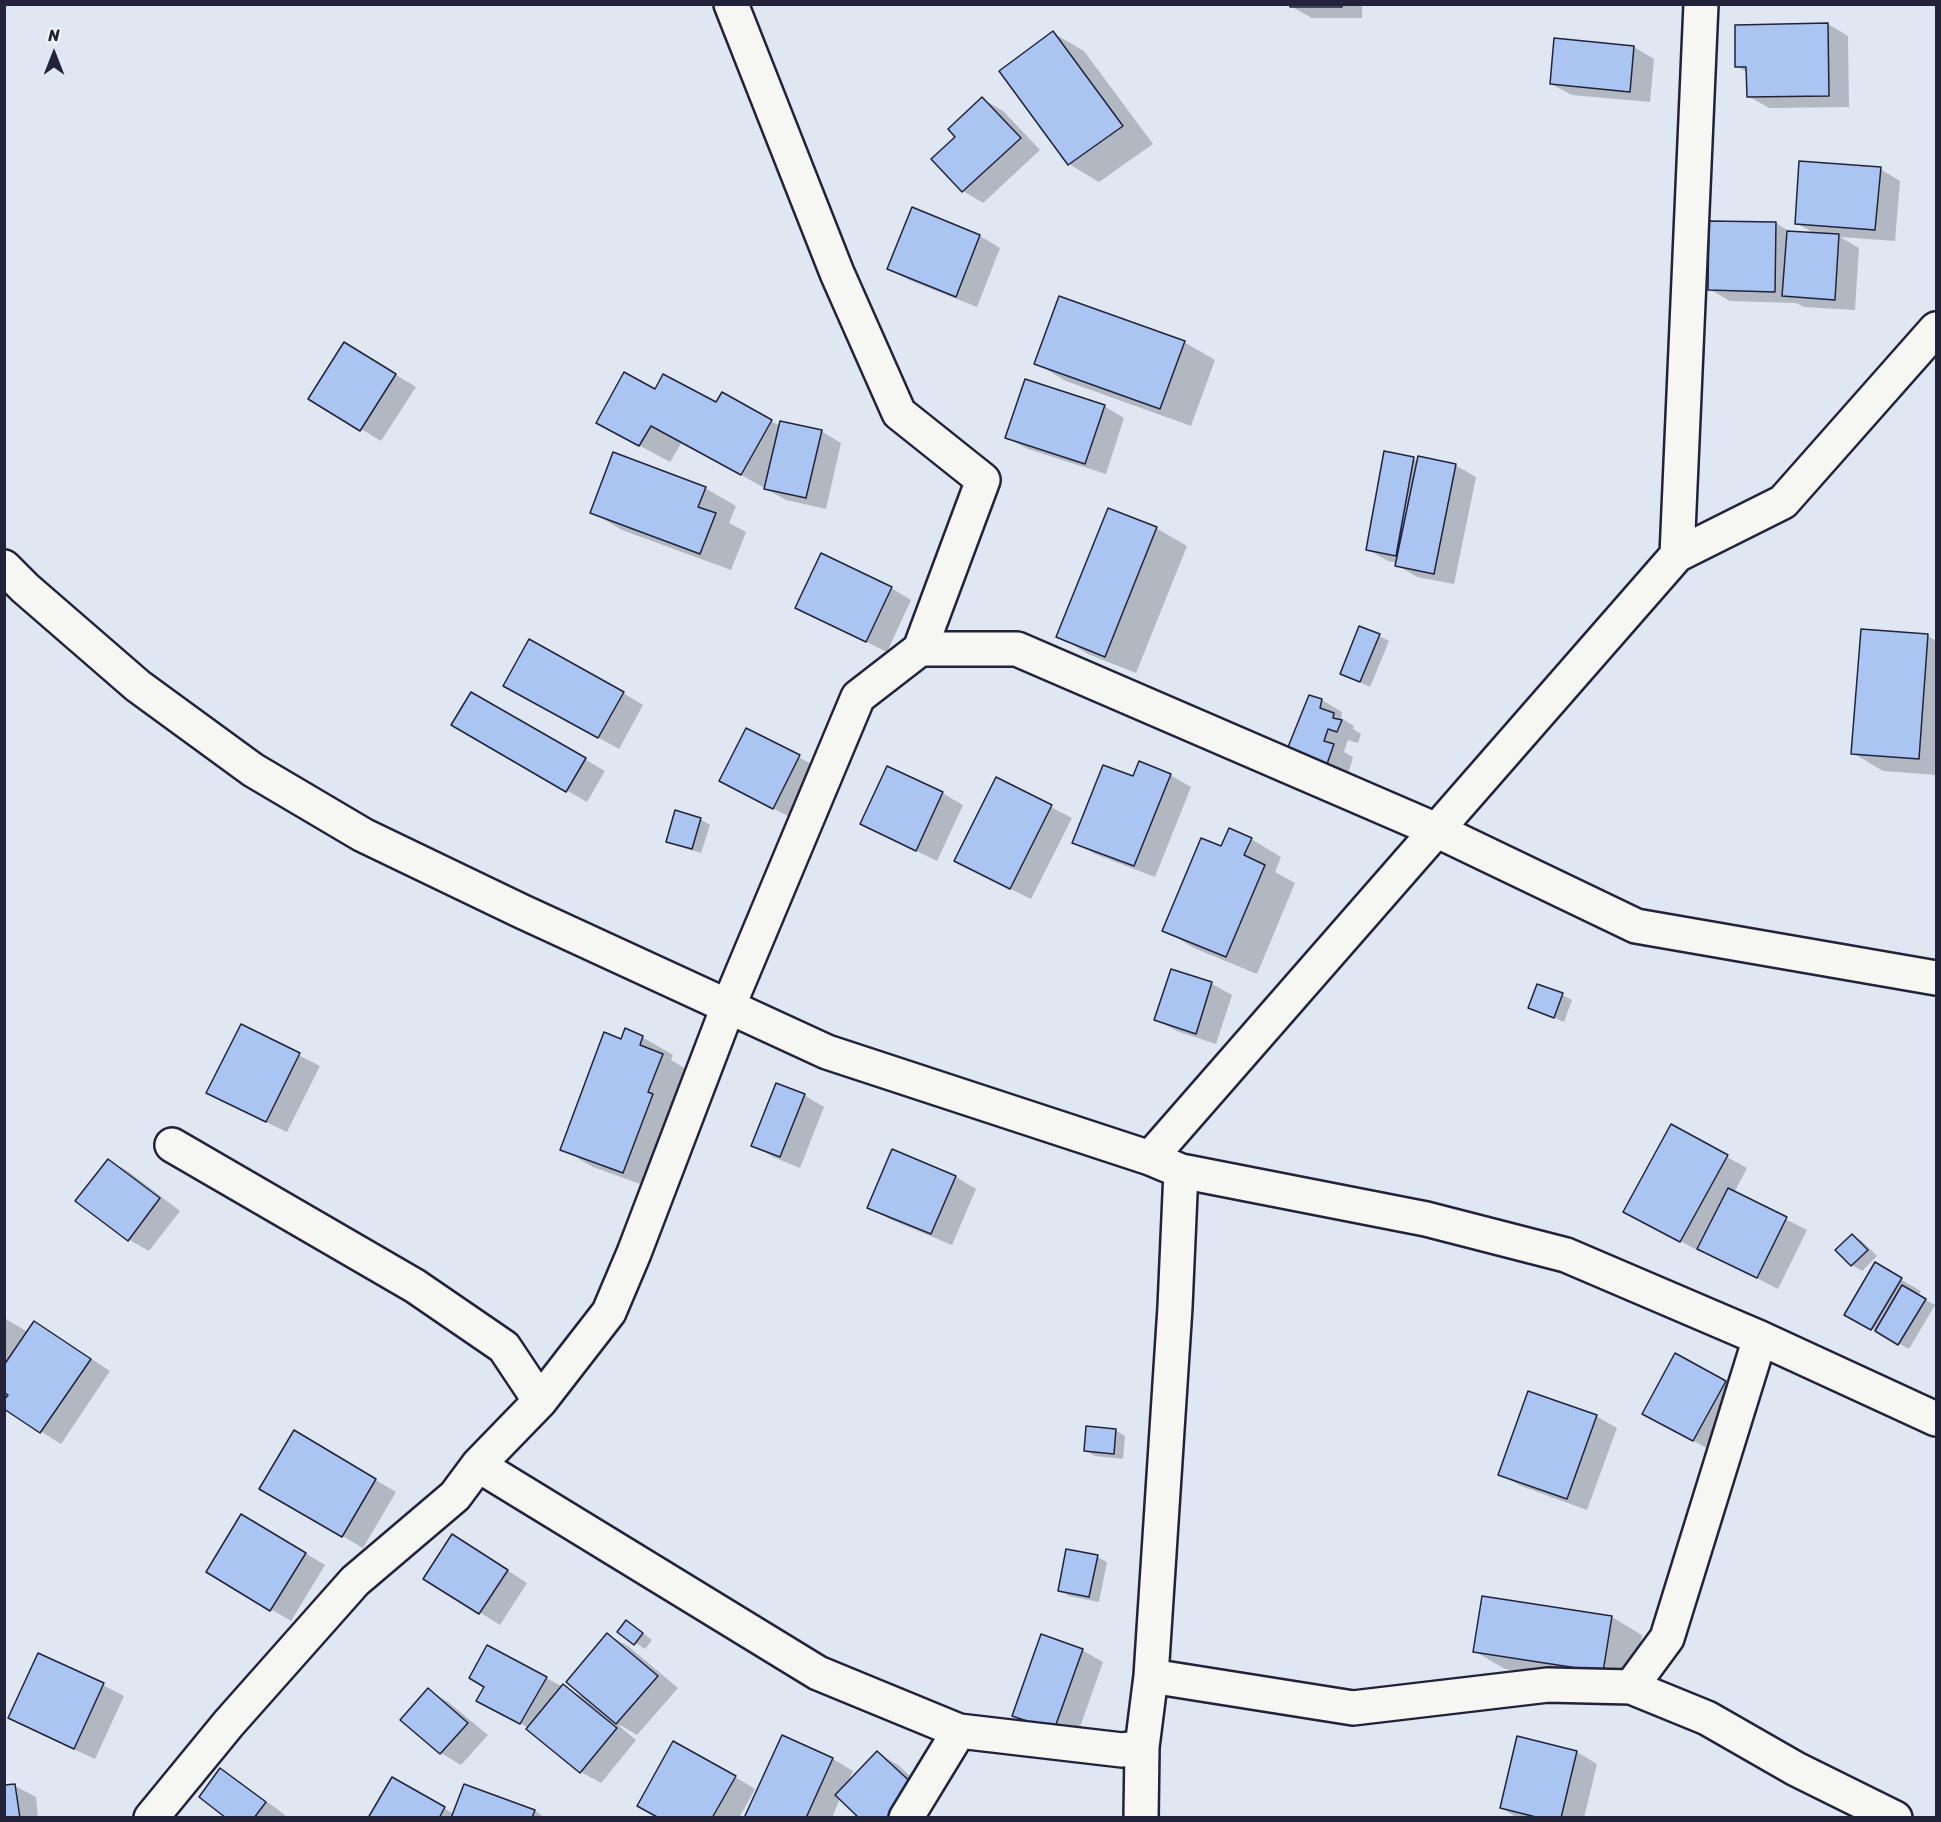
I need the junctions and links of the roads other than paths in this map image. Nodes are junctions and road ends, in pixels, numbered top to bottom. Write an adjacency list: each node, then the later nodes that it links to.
1 (731, 4): 6 (street)
2 (1701, 4): 4 (street)
3 (1936, 329): 4 (street)
4 (1677, 555): 7 (street)
5 (4, 567): 9 (street)
6 (920, 650): 7 (street); 9 (street)
7 (1436, 830): 8 (street); 11 (street)
8 (1936, 978)
9 (728, 1007): 11 (street); 14 (street)
10 (172, 1145): 14 (street)
11 (1150, 1158): 12 (street)
12 (1181, 1171): 13 (street); 17 (street)
13 (1760, 1338): 15 (street); 18 (street)
14 (540, 1401): 16 (street)
15 (1936, 1419)
16 (478, 1465): 19 (street); 21 (street)
17 (1151, 1676): 18 (street); 20 (street)
18 (1631, 1687): 24 (street)
19 (959, 1731): 20 (street); 22 (street)
20 (1142, 1747): 23 (street)
21 (150, 1818)
22 (906, 1818)
23 (1141, 1818)
24 (1895, 1818)

